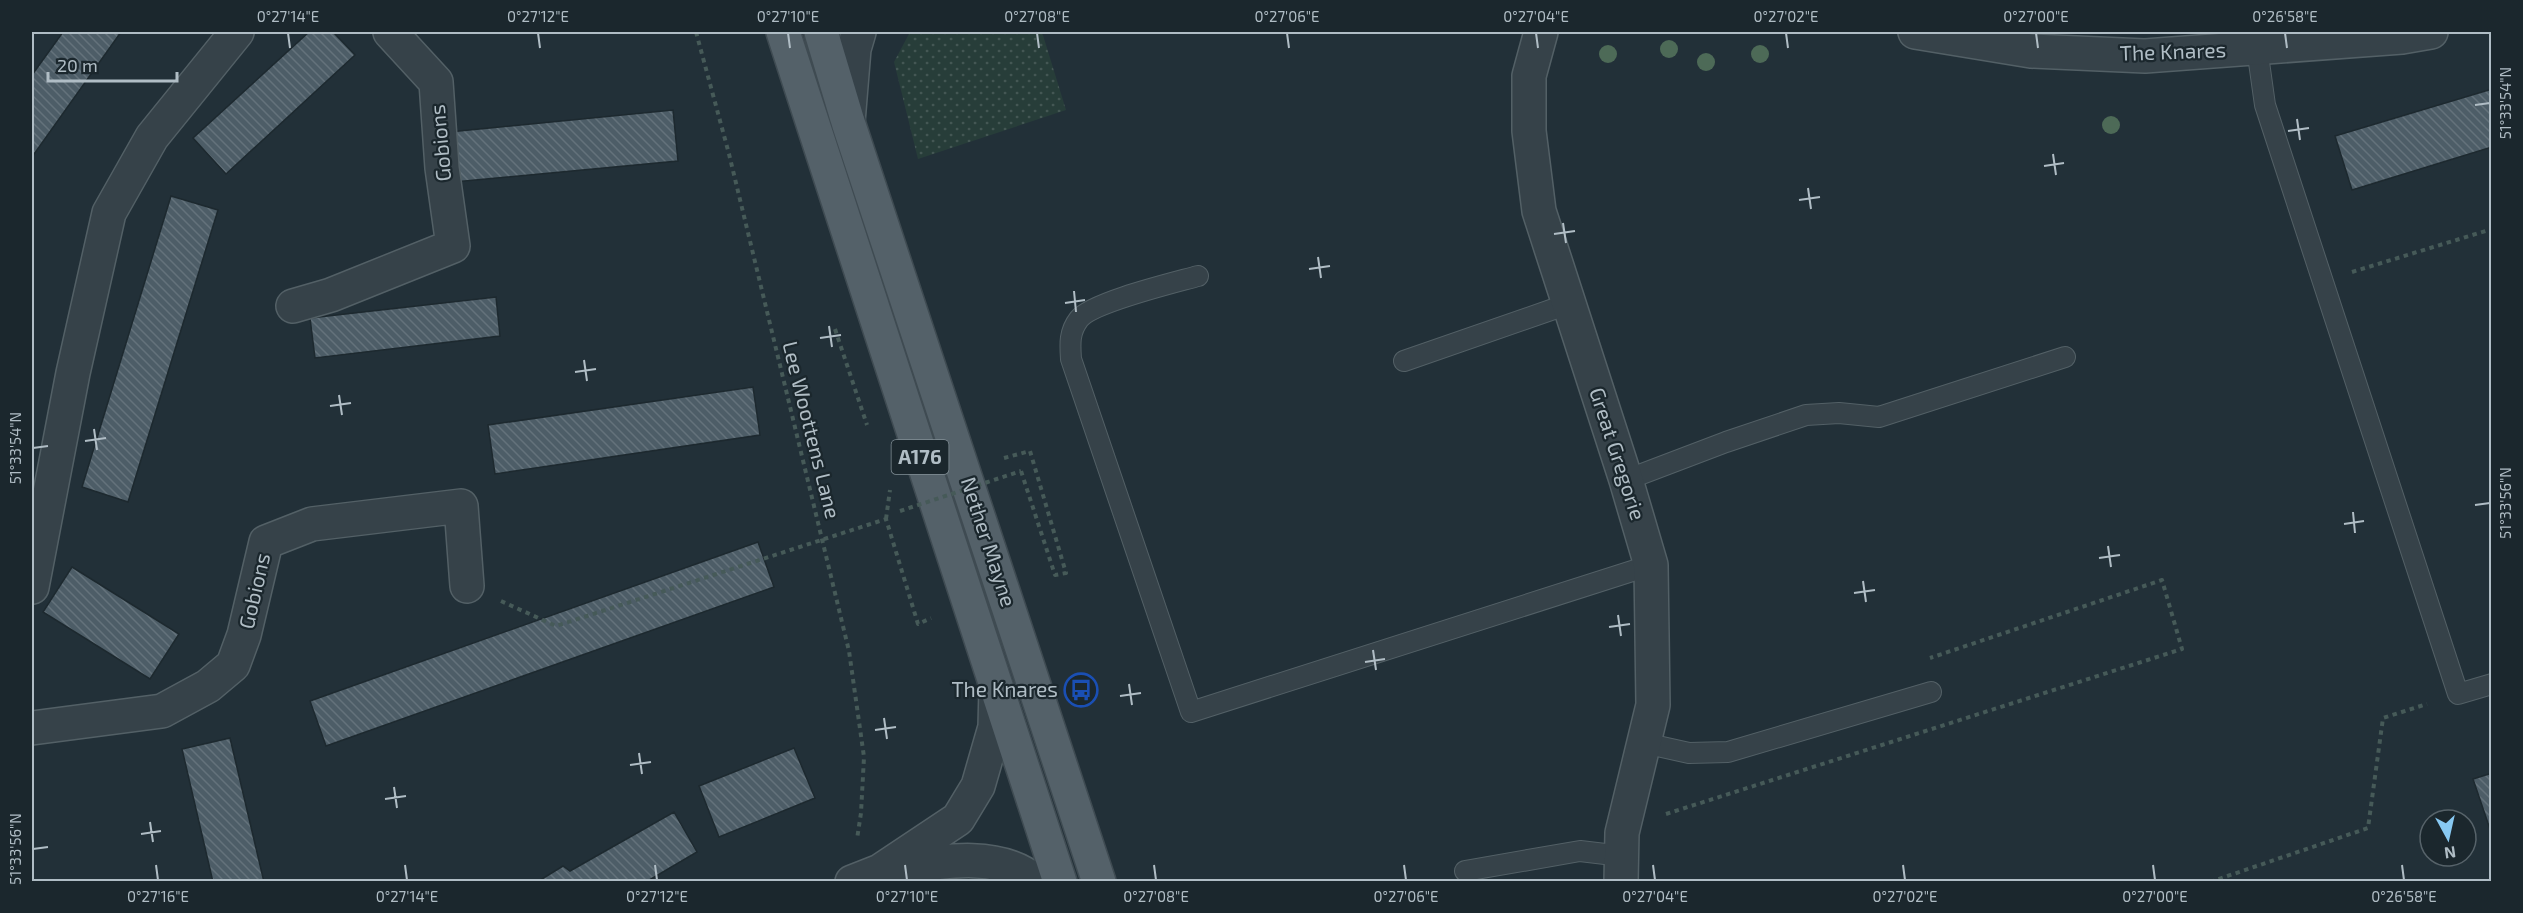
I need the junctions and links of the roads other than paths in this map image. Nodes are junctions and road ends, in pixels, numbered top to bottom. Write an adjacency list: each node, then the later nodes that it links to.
1 (237, 32): 19 (street)
2 (390, 32): 13 (street, Gobions)
3 (783, 32): 20 (main road, Nether Mayne / A176)
4 (821, 32): 10 (main road, Nether Mayne / A176)
5 (859, 32): 10 (street)
6 (1540, 32): 12 (street, Great Gregorie)
7 (1915, 32): 9 (street, The Knares)
8 (2431, 32): 9 (street, The Knares)
9 (2257, 48): 21 (lane)
10 (848, 122): 30 (main road, Nether Mayne / A176)
11 (1198, 276): 17 (lane)
12 (1568, 304): 15 (lane); 16 (street, Great Gregorie)
13 (293, 306)
14 (2065, 357): 16 (lane)
15 (1404, 362)
16 (1626, 480): 17 (street, Great Gregorie)
17 (1651, 565): 24 (street, Great Gregorie)
18 (467, 586): 23 (street, Gobions)
19 (32, 587)
20 (996, 681): 27 (street); 29 (main road, Nether Mayne / A176)
21 (2492, 684)
22 (1930, 692): 24 (lane)
23 (32, 728)
24 (1644, 743): 25 (street, Great Gregorie)
25 (1621, 869): 26 (lane)
26 (1465, 871)
27 (866, 876): 28 (street)
28 (1036, 882)
29 (1060, 882)
30 (1099, 882)

